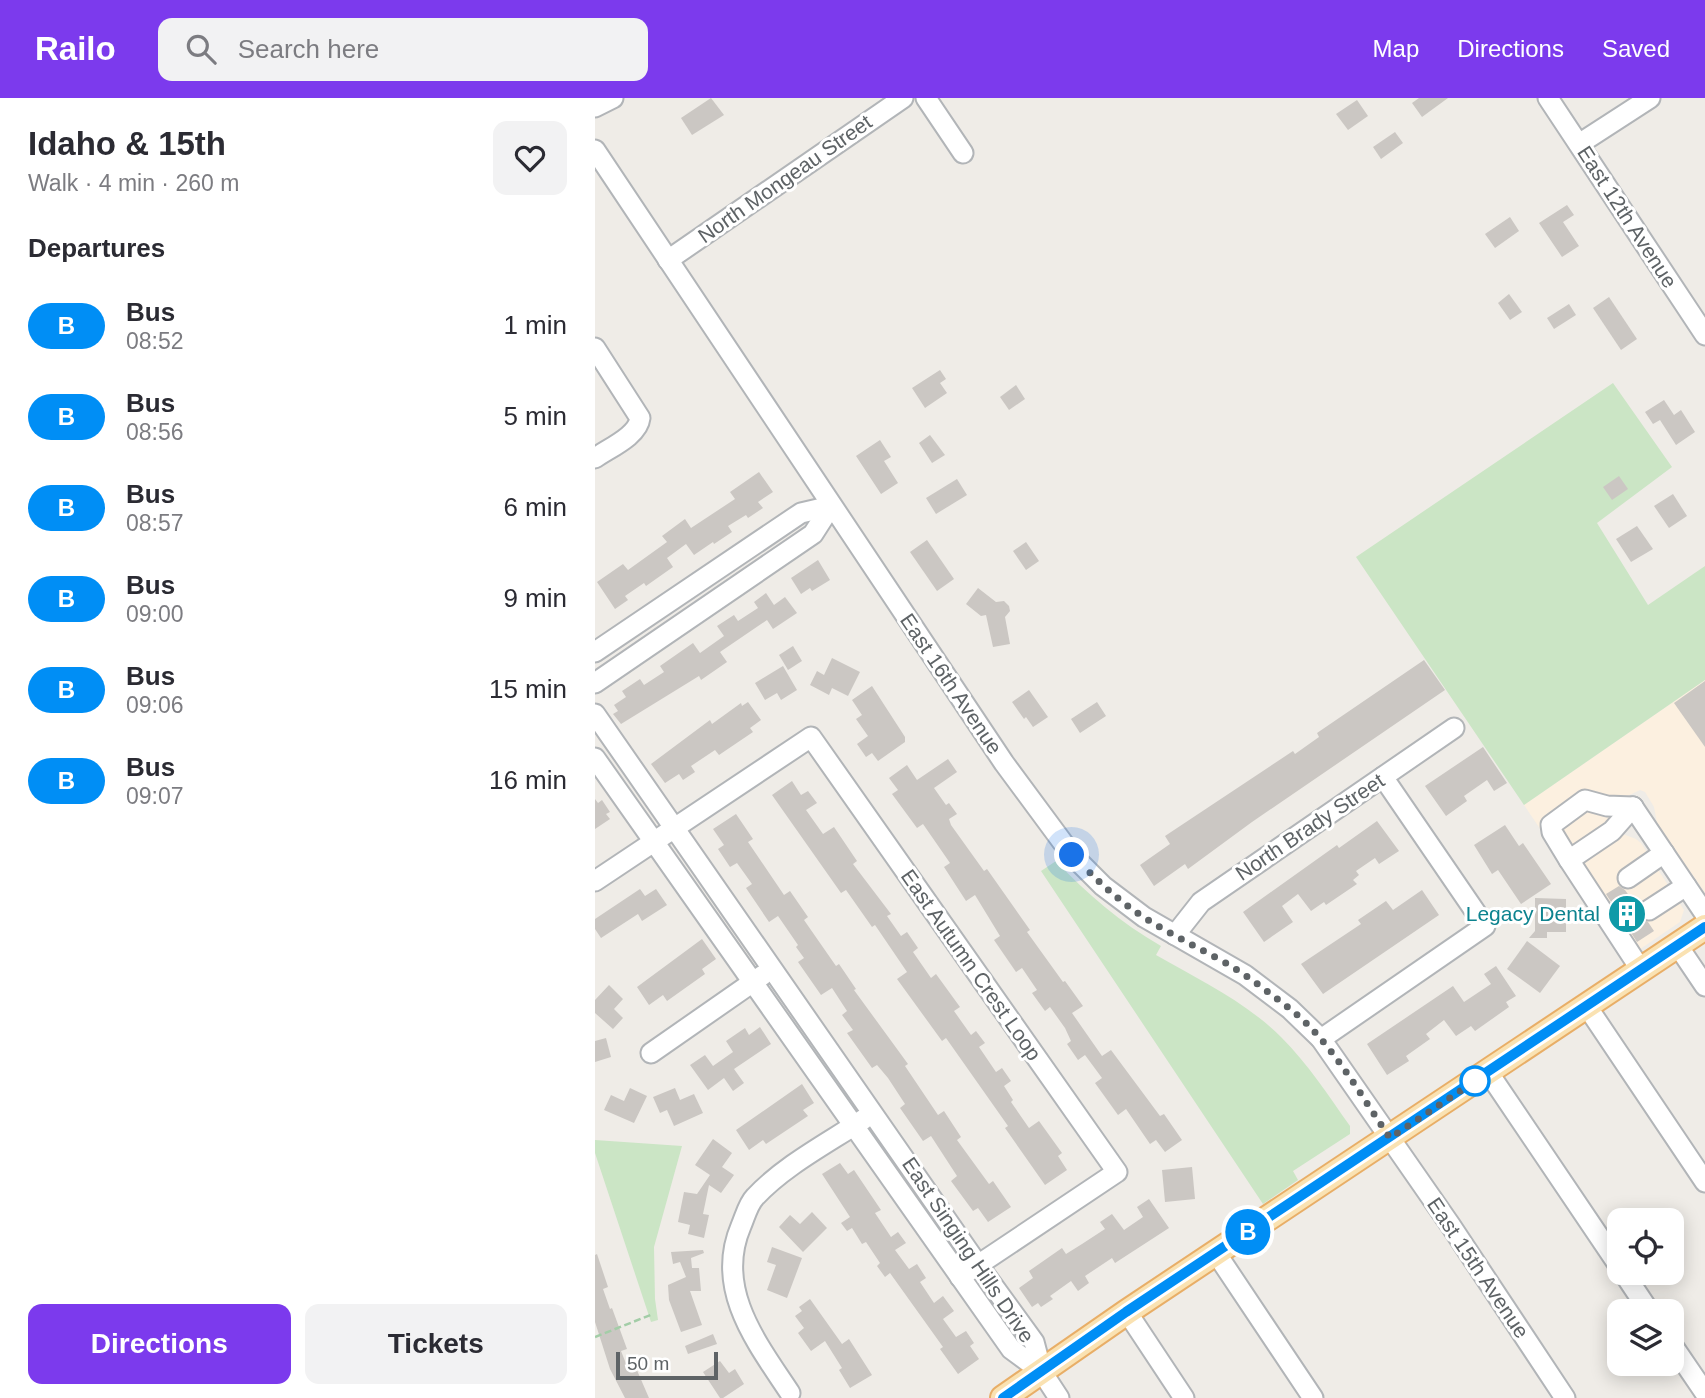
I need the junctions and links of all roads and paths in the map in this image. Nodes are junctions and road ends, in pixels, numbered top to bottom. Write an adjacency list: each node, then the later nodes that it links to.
1 (613, 98): 6 (street)
2 (903, 98): 10 (street, North Mongeau Street)
3 (926, 98): 9 (street)
4 (1548, 98): 7 (street, East 12th Avenue)
5 (1650, 98): 7 (street)
6 (595, 107)
7 (1579, 144): 11 (street, East 12th Avenue)
8 (595, 150): 10 (street, East 16th Avenue)
9 (963, 153)
10 (668, 260): 15 (street, East 16th Avenue)
11 (1697, 306): 12 (street, East 12th Avenue)
12 (1705, 335)
13 (595, 348): 14 (street)
14 (595, 458)
15 (831, 506): 16 (street); 17 (street); 33 (street, East 16th Avenue)
16 (595, 652)
17 (595, 683)
18 (595, 714): 23 (street, East Singing Hills Drive)
19 (1454, 728): 21 (street, North Brady Street)
20 (595, 758): 24 (street, East Singing Hills Drive)
21 (1383, 777): 33 (street, North Brady Street); 40 (street)
22 (1633, 807): 25 (street); 26 (street); 26 (street)
23 (675, 828): 24 (street); 35 (street, East Singing Hills Drive); 49 (street, East Autumn Crest Loop)
24 (655, 842): 28 (street); 37 (street, East Singing Hills Drive)
25 (1664, 853): 27 (street); 29 (street)
26 (1569, 860): 36 (street)
27 (1628, 878)
28 (595, 881)
29 (1686, 886): 30 (street); 31 (street)
30 (1649, 910)
31 (1705, 914)
32 (1705, 927): 34 (main road)
33 (1175, 935): 40 (street, East 16th Avenue)
34 (1678, 946): 36 (main road); 38 (street)
35 (772, 969): 37 (street); 43 (street, East Singing Hills Drive)
36 (1641, 970): 39 (main road)
37 (754, 981): 41 (street); 44 (street, East Singing Hills Drive)
38 (1705, 986)
39 (1586, 1005): 42 (main road); 46 (street)
40 (1321, 1039): 45 (street, East 16th Avenue)
41 (651, 1053)
42 (1488, 1072): 45 (main road); 47 (street)
43 (874, 1112): 44 (street); 49 (street, East Singing Hills Drive)
44 (854, 1125): 50 (street, East Singing Hills Drive); 56 (street)
45 (1390, 1138): 48 (main road); 62 (street, East 15th Avenue)
46 (1705, 1182)
47 (1607, 1247)
48 (1216, 1253): 51 (main road); 61 (street)
49 (978, 1265): 50 (street, East Autumn Crest Loop); 55 (street, East Singing Hills Drive)
50 (960, 1277): 55 (street, East Singing Hills Drive)
51 (1126, 1312): 55 (main road); 60 (street)
52 (653, 1314): 53 (path)
53 (595, 1337)
54 (1684, 1362): 57 (street)
55 (1042, 1372): 58 (main road); 59 (street)
56 (790, 1393)
57 (1705, 1393)
58 (1003, 1398)
59 (1059, 1398)
60 (1184, 1398)
61 (1313, 1398)
62 (1565, 1398)

